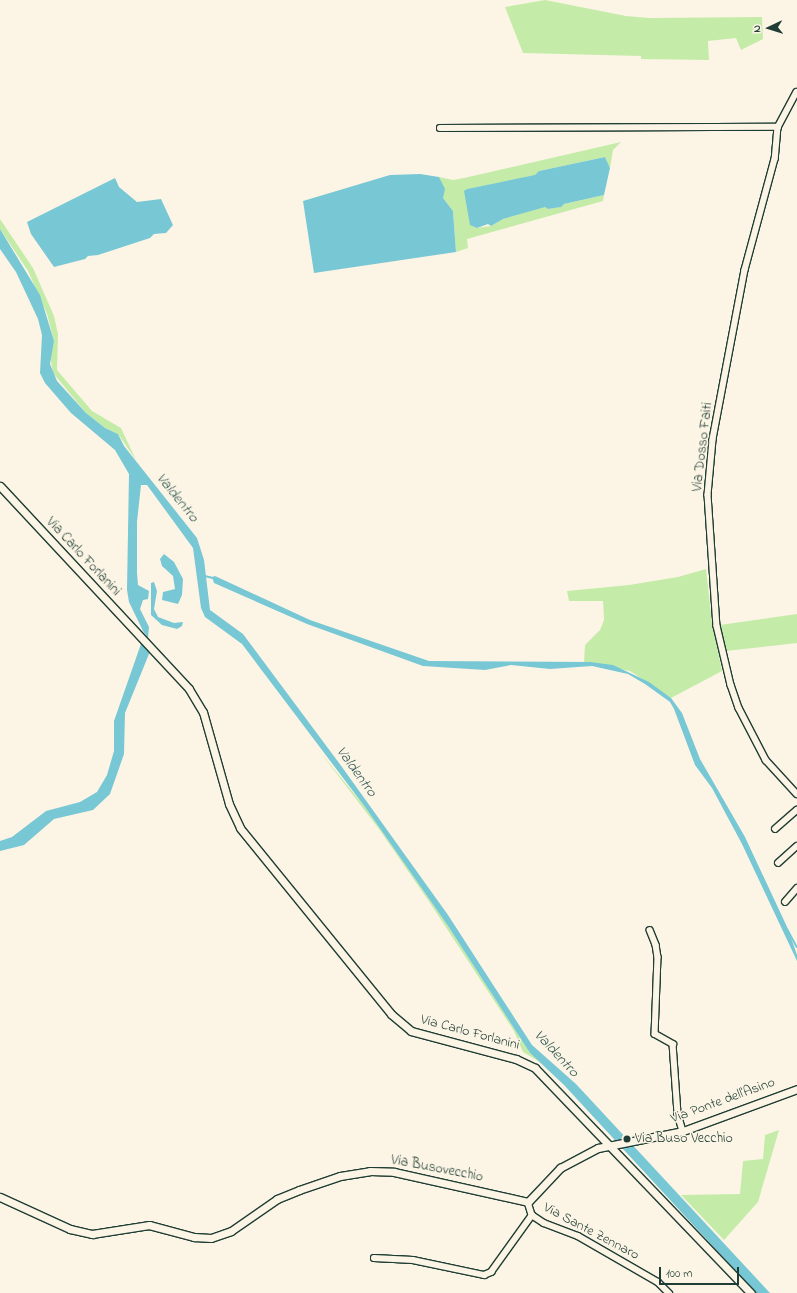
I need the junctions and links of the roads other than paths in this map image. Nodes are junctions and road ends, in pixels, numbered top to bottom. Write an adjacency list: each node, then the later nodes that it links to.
1 (797, 92): 2 (street, Via Dosso Faiti)
2 (778, 127): 3 (street); 5 (street, Via Dosso Faiti)
3 (440, 128)
4 (0, 486): 15 (main road, Via Carlo Forlanini)
5 (797, 794)
6 (797, 810): 7 (street)
7 (775, 829)
8 (797, 846): 9 (street)
9 (778, 863)
10 (797, 888): 11 (street)
11 (785, 902)
12 (650, 930): 14 (street)
13 (797, 1089): 14 (main road, Via Ponte dell'Asino)
14 (683, 1131): 15 (main road, Via Ponte dell'Asino)
15 (613, 1144): 17 (main road); 21 (main road, Via Carlo Forlanini)
16 (0, 1197): 17 (main road, Via Busovecchio)
17 (528, 1202): 18 (street, Via Sante Zennaro)
18 (532, 1215): 19 (street); 20 (street, Via Sante Zennaro)
19 (374, 1258)
20 (670, 1293)
21 (750, 1293)

